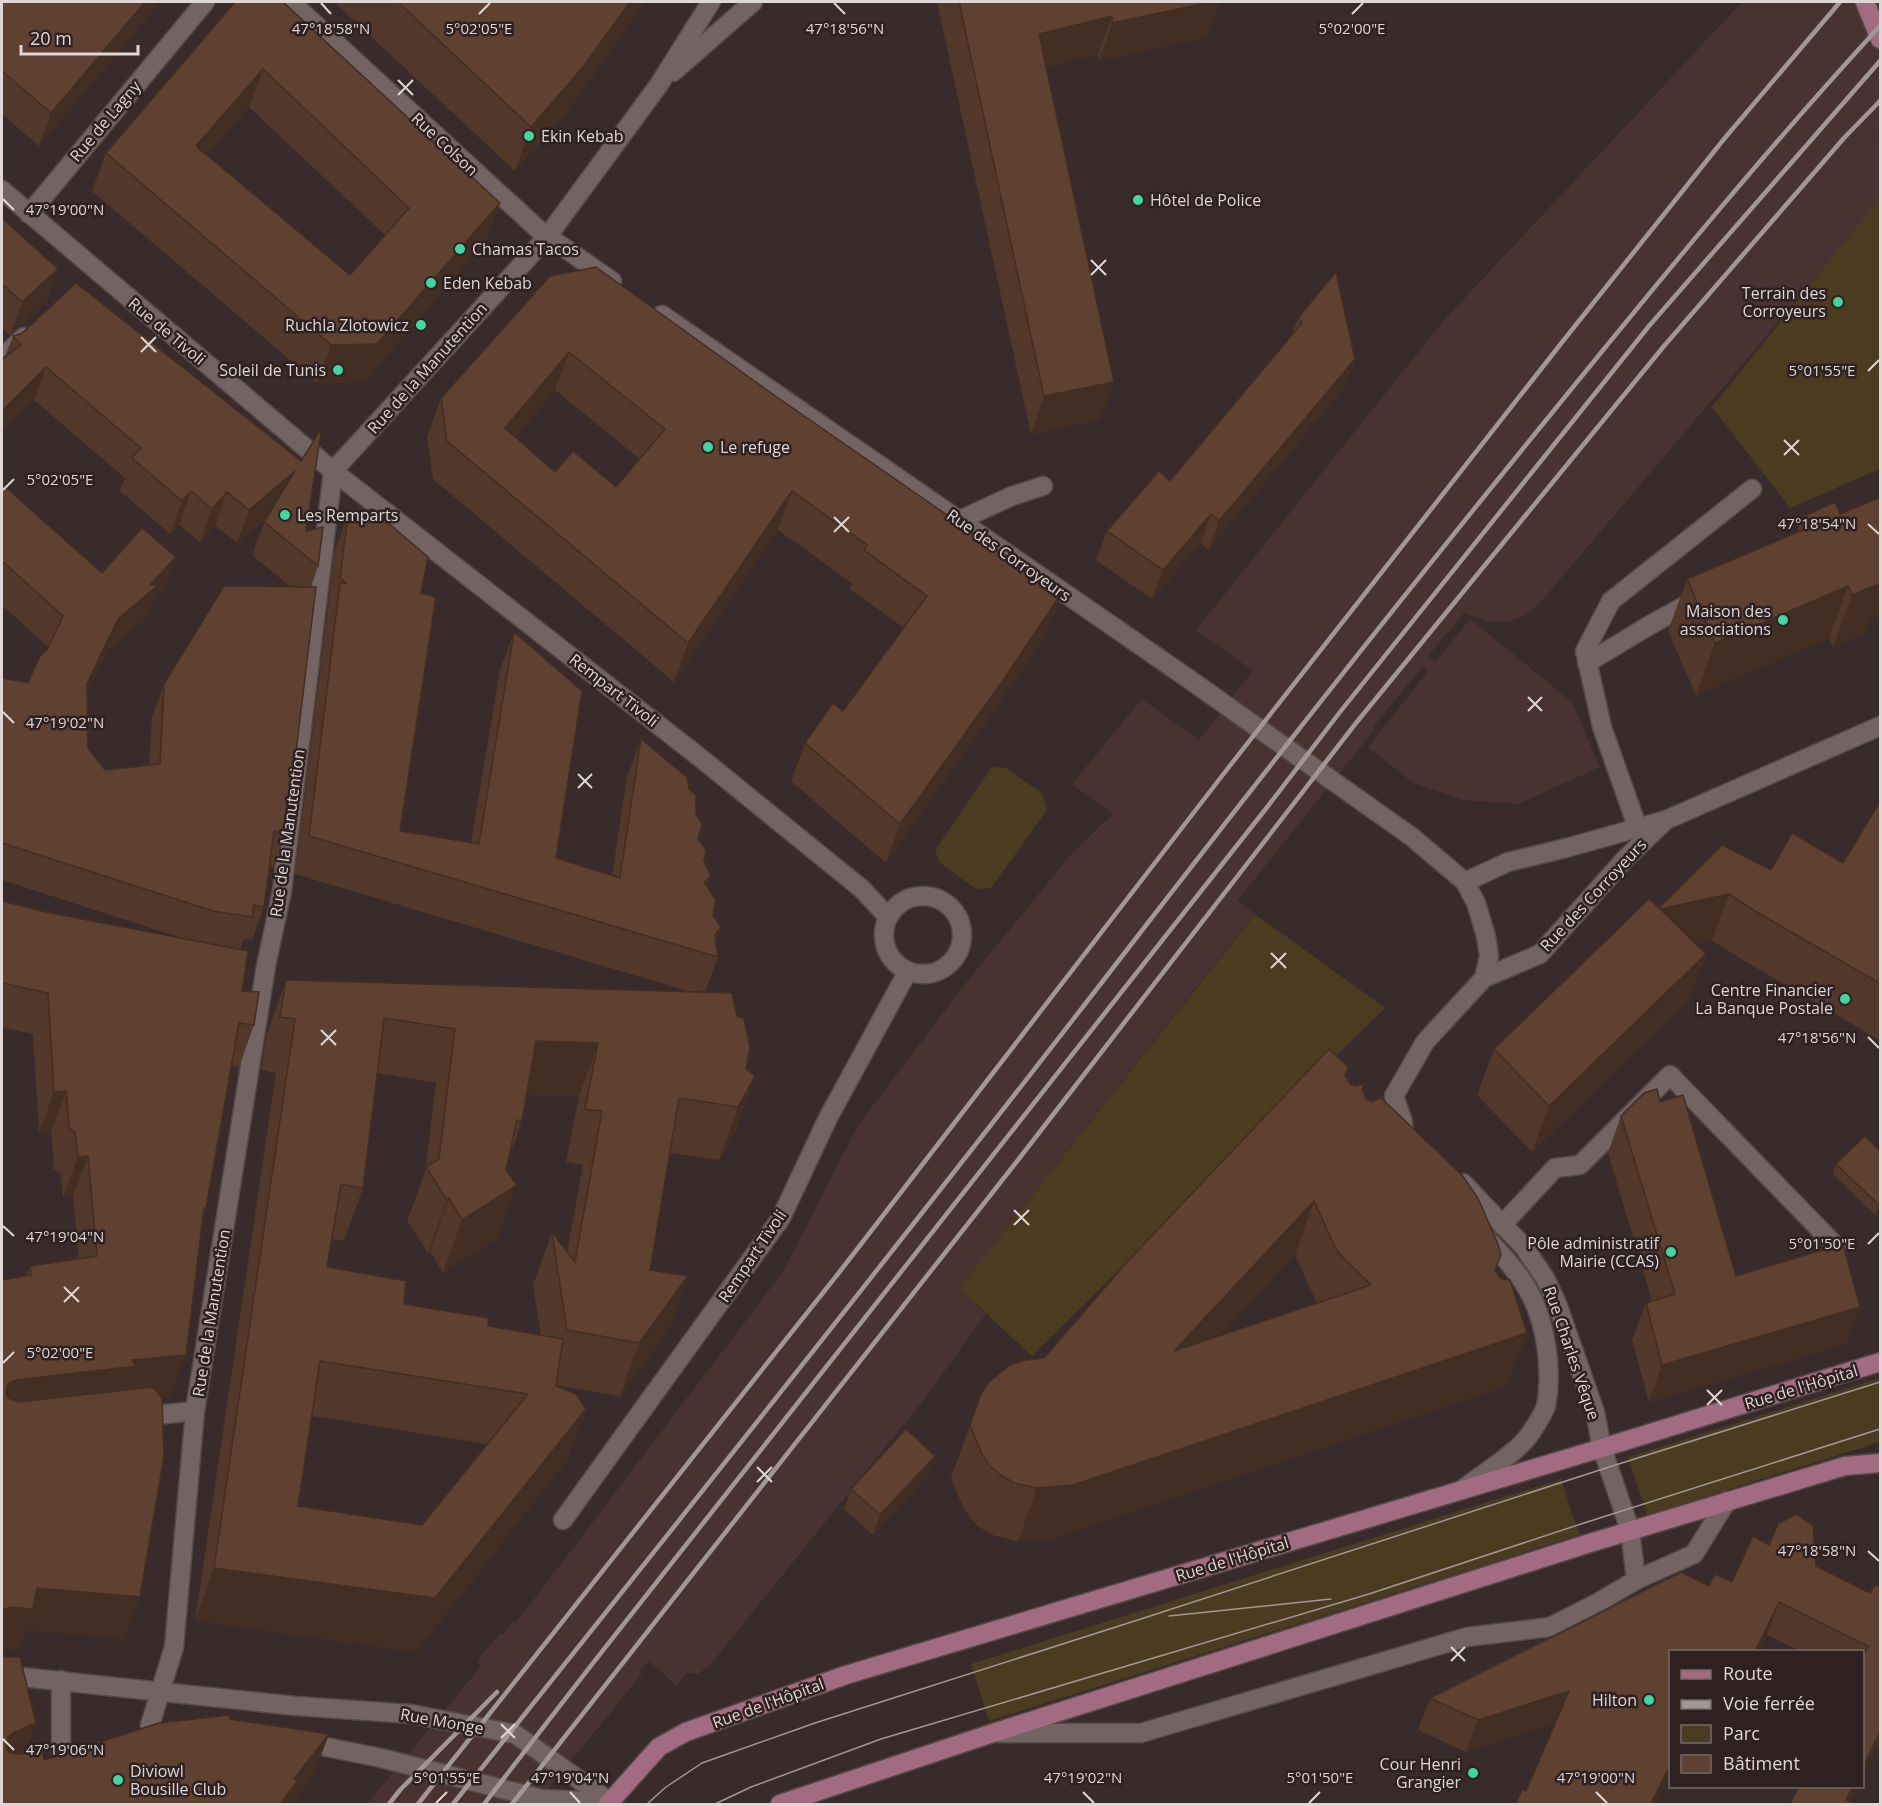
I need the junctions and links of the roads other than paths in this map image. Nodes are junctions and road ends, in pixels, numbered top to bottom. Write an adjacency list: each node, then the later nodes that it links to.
1 (205, 2): 9 (street, Rue de Lagny)
2 (291, 2): 10 (street, Rue Colson)
3 (711, 2): 7 (street, Rue de la Manutention)
4 (753, 2): 7 (street, Rue de la Manutention)
5 (1865, 2): 6 (main road)
6 (1881, 39)
7 (658, 86): 10 (street, Rue de la Manutention)
8 (2, 190): 9 (street, Rue de Tivoli)
9 (29, 214): 15 (street, Rue de Tivoli)
10 (547, 237): 11 (street); 15 (street, Rue de la Manutention)
11 (626, 291)
12 (646, 304): 18 (street, Rue des Corroyeurs)
13 (36, 327): 14 (street)
14 (2, 358)
15 (333, 471): 25 (street, Rempart Tivoli); 41 (street, Rue de la Manutention)
16 (1043, 486): 18 (street)
17 (1752, 489): 20 (street)
18 (960, 520): 24 (street, Rue des Corroyeurs)
19 (1715, 589): 20 (street)
20 (1587, 663): 23 (street)
21 (1881, 726): 22 (street, Rue des Corroyeurs)
22 (1666, 820): 23 (street, Rue des Corroyeurs); 27 (street, Rue des Corroyeurs)
23 (1638, 829): 24 (street, Rue des Corroyeurs)
24 (1465, 882): 27 (street, Rue des Corroyeurs)
25 (888, 917): 26 (street); 26 (street)
26 (908, 971): 47 (street, Rempart Tivoli)
27 (1484, 978): 28 (street, Rue des Corroyeurs)
28 (1394, 1096): 29 (street, Rue des Corroyeurs); 30 (street)
29 (1377, 1111)
30 (1403, 1122): 31 (street); 32 (street)
31 (1420, 1137)
32 (1411, 1158)
33 (1453, 1172): 35 (street, Rue Charles Vêque)
34 (1473, 1224): 38 (street, Rue Charles Vêque)
35 (1502, 1225): 36 (street); 37 (street, Rue Charles Vêque)
36 (1836, 1246)
37 (1524, 1247): 38 (street); 43 (street, Rue Charles Vêque)
38 (1513, 1268): 39 (street); 45 (street, Rue Charles Vêque)
39 (1503, 1285)
40 (1881, 1362): 43 (main road, Rue de l'Hôpital)
41 (195, 1411): 42 (street); 52 (street, Rue de la Manutention)
42 (116, 1420)
43 (1602, 1449): 45 (main road, Rue de l'Hôpital); 48 (street, Rue Charles Vêque)
44 (1881, 1463): 46 (main road)
45 (1460, 1491): 61 (main road, Rue de l'Hôpital)
46 (1727, 1501): 48 (main road); 49 (street)
47 (563, 1520)
48 (1630, 1530): 49 (street, Rue Charles Vêque); 56 (main road)
49 (1636, 1580): 56 (street)
50 (2, 1675): 51 (street, Rue Monge)
51 (61, 1680): 52 (street, Rue Monge); 59 (street)
52 (159, 1692): 54 (street, Rue de la Manutention); 61 (street, Rue Monge)
53 (172, 1724): 54 (street)
54 (150, 1725): 55 (street)
55 (131, 1732)
56 (993, 1733): 62 (main road)
57 (287, 1739): 61 (street)
58 (81, 1753): 59 (street)
59 (61, 1761): 60 (street)
60 (41, 1769)
61 (609, 1804)
62 (780, 1804)

